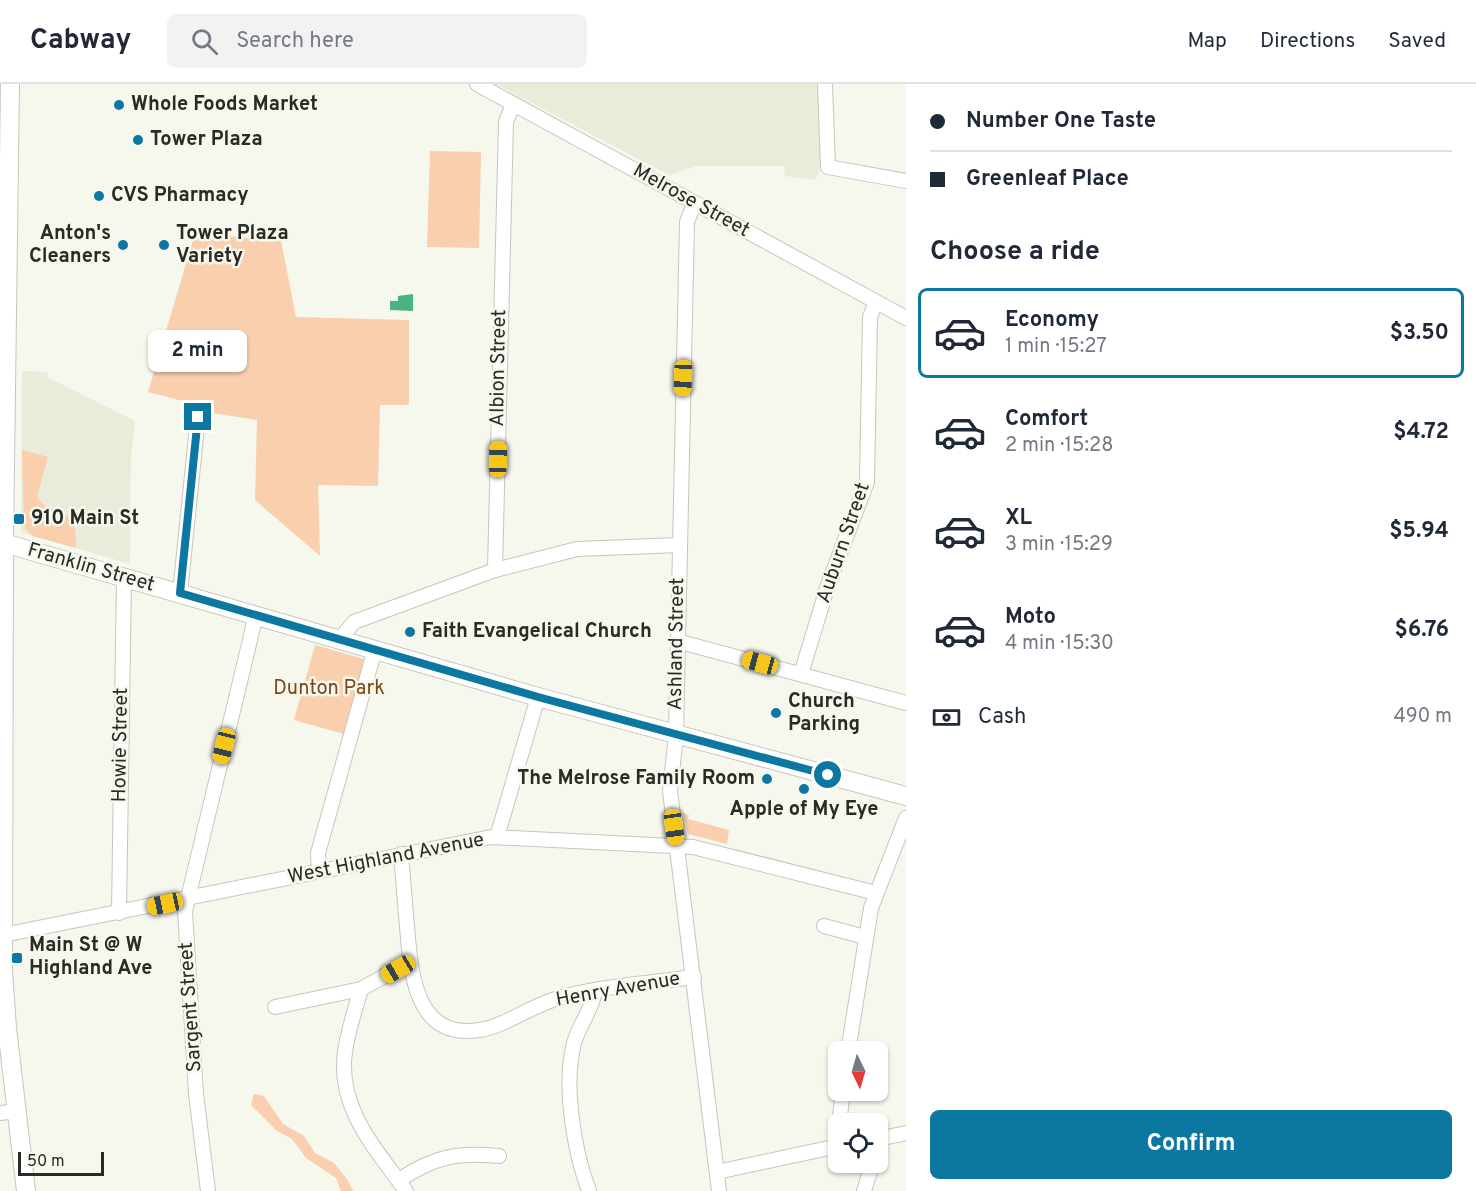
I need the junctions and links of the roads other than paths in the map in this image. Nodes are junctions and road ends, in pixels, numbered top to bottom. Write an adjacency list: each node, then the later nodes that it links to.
1 (10, 84): 5 (main road)
2 (477, 84): 4 (street, Melrose Street)
3 (825, 84): 6 (street)
4 (513, 104): 7 (street, Melrose Street); 13 (street, Albion Street)
5 (5, 107): 11 (main road)
6 (906, 181)
7 (694, 204): 8 (street, Melrose Street); 12 (street, Ashland Street)
8 (876, 302): 9 (street, Melrose Street); 20 (street, Auburn Street)
9 (906, 318)
10 (198, 417): 15 (street)
11 (1, 542): 14 (main road, Franklin Street); 26 (main road)
12 (679, 545): 13 (street); 18 (street, Ashland Street)
13 (495, 570): 17 (street)
14 (124, 578): 15 (main road, Franklin Street); 33 (street, Howie Street)
15 (180, 593): 16 (main road, Franklin Street)
16 (256, 615): 17 (main road, Franklin Street); 32 (street, Sargent Street)
17 (340, 639): 19 (main road, Franklin Street)
18 (677, 641): 20 (street); 23 (street, Ashland Street)
19 (375, 649): 21 (main road, Franklin Street); 30 (street)
20 (801, 674): 22 (street)
21 (538, 697): 23 (main road, Franklin Street); 27 (street)
22 (906, 703)
23 (676, 735): 24 (main road, Franklin Street); 28 (street, Ashland Street)
24 (906, 796)
25 (906, 818): 31 (street)
26 (2, 824): 36 (main road)
27 (497, 837): 28 (street, West Highland Avenue); 29 (street, West Highland Avenue)
28 (676, 847): 31 (street, West Highland Avenue); 38 (street, Ashland Street)
29 (401, 854): 30 (street, West Highland Avenue); 37 (street, Henry Avenue)
30 (320, 871): 32 (street, West Highland Avenue)
31 (876, 894): 35 (street)
32 (188, 899): 33 (street, West Highland Avenue); 52 (street, Sargent Street)
33 (119, 913): 36 (street, West Highland Avenue)
34 (825, 926): 35 (street)
35 (866, 937): 42 (street)
36 (2, 944): 43 (main road)
37 (410, 962): 39 (street); 40 (street, Henry Avenue)
38 (694, 977): 40 (street, Henry Avenue); 48 (street, Ashland Street)
39 (361, 989): 41 (street); 50 (street)
40 (595, 992): 53 (street)
41 (275, 1007)
42 (850, 1041)
43 (8, 1112): 51 (main road)
44 (906, 1133): 45 (street)
45 (888, 1139)
46 (828, 1149): 48 (street)
47 (499, 1156): 50 (street)
48 (717, 1172): 54 (street, Ashland Street)
49 (870, 1173): 55 (street)
50 (402, 1186)
51 (26, 1191)
52 (208, 1191)
53 (589, 1191)
54 (719, 1191)
55 (864, 1191)

